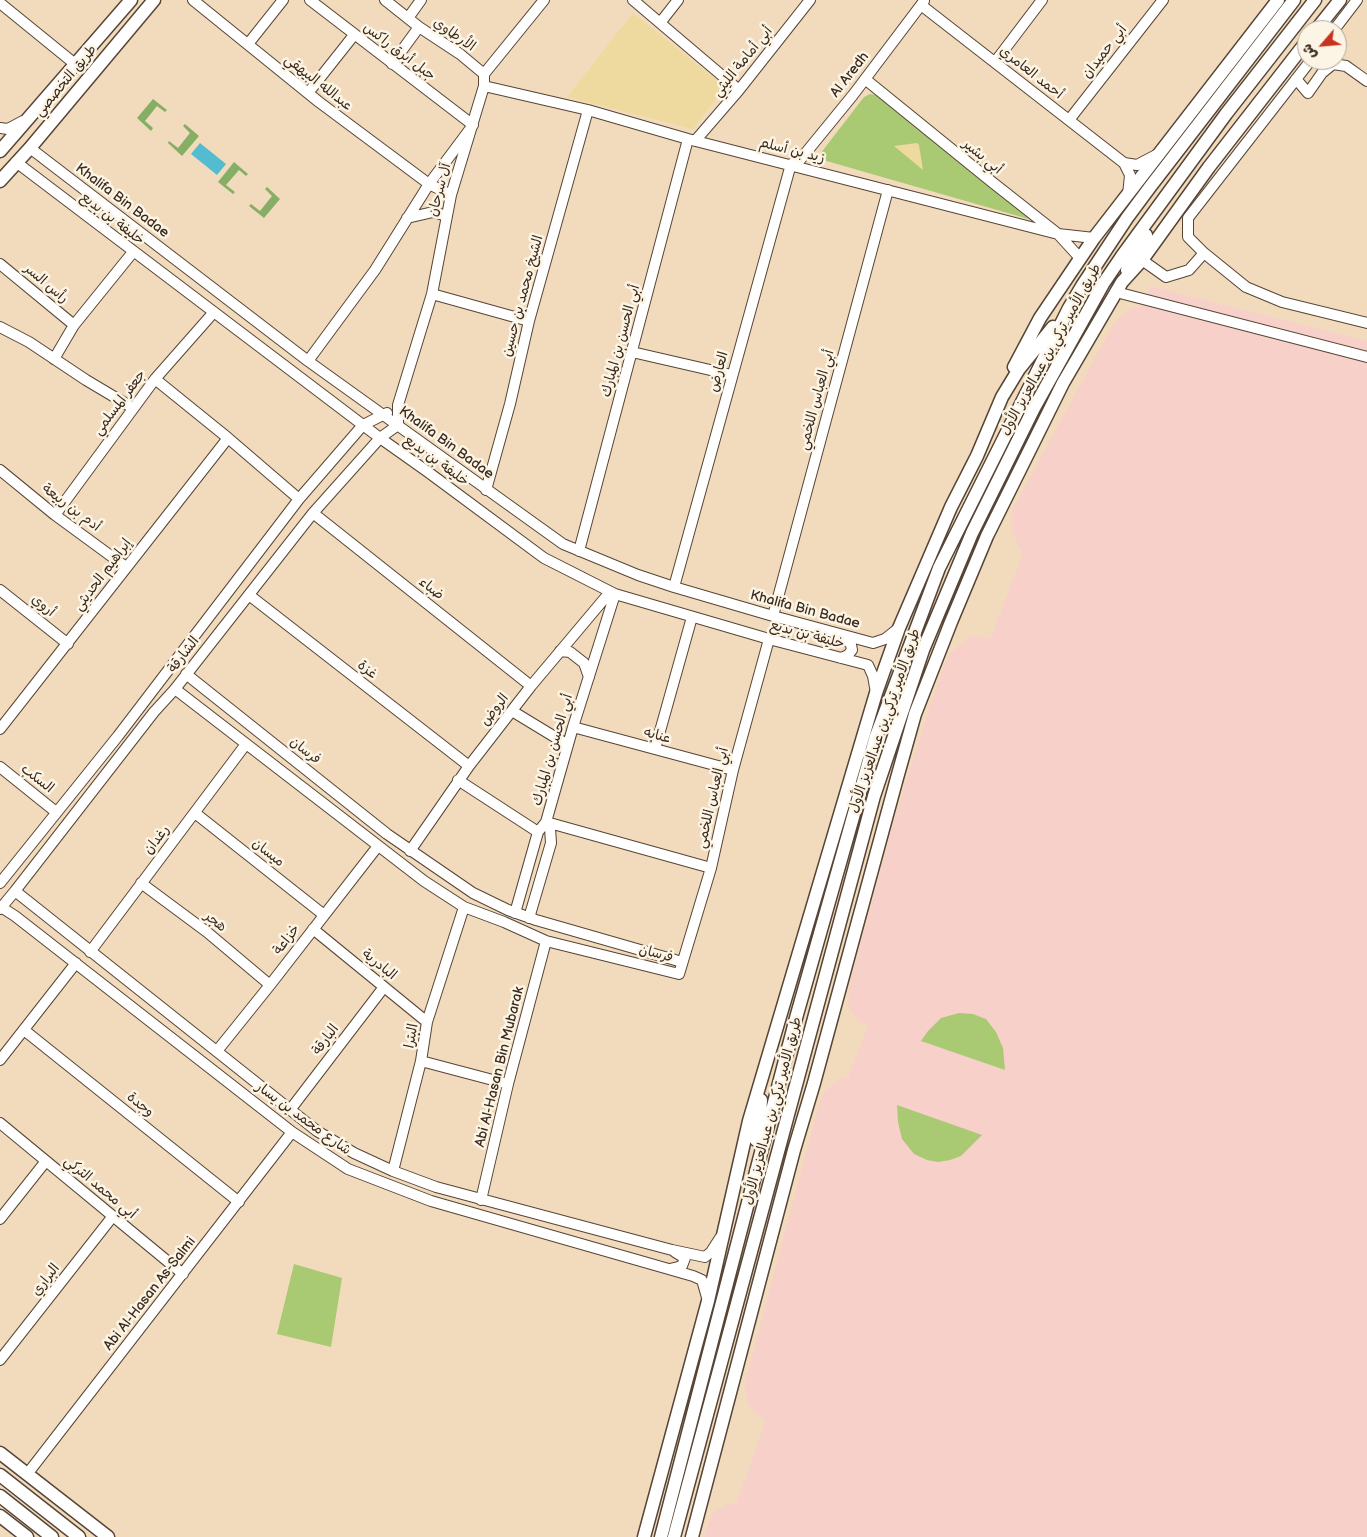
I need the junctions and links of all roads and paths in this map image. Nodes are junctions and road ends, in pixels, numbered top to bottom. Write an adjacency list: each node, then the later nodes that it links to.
1 (126, 0): 22 (street)
2 (132, 0): 22 (main road, طريق التخصصي)
3 (154, 0): 34 (main road, طريق التخصصي)
4 (193, 0): 29 (street, عبدالله البيهقي)
5 (282, 0): 29 (street)
6 (310, 0): 28 (street, جبل أبرق راكس)
7 (386, 0): 23 (street, الأرطاوي)
8 (421, 0): 23 (street)
9 (544, 0): 36 (street)
10 (633, 0): 26 (street)
11 (678, 0): 26 (street)
12 (810, 0): 41 (street, أبي أمامة الليثي)
13 (1042, 0): 32 (street)
14 (1163, 0): 45 (street, أبي حميدان)
15 (1278, 0): 51 (main road)
16 (1294, 0): 74 (main road, طريق الأمير تركي بن عبدالعزيز الأول)
17 (1314, 0): 56 (main road, طريق الأمير تركي بن عبدالعزيز الأول)
18 (1340, 0): 24 (main road)
19 (1357, 0): 25 (street)
20 (0, 3): 31 (street)
21 (923, 3): 32 (street, أحمد العامري); 37 (street, Al Aredh)
22 (121, 14): 31 (main road, طريق التخصصي)
23 (408, 18): 27 (street, الأرطاوي)
24 (1324, 20)
25 (1342, 20)
26 (660, 23): 41 (street)
27 (419, 27): 33 (street); 36 (street, الأرطاوي)
28 (354, 35): 33 (street, جبل أبرق راكس); 42 (street)
29 (248, 44): 42 (street, عبدالله البيهقي)
30 (1297, 54): 70 (main road)
31 (79, 59): 34 (main road); 44 (main road, طريق التخصصي)
32 (995, 62): 45 (street, أحمد العامري)
33 (392, 64): 46 (street, جبل أبرق راكس)
34 (97, 68): 49 (main road, طريق التخصصي)
35 (1303, 70): 38 (street)
36 (484, 74): 40 (street, آل سرحان)
37 (865, 79): 54 (street, Al Aredh); 65 (street, أبي بشير)
38 (1296, 79): 39 (street); 68 (street)
39 (1367, 81)
40 (484, 86): 43 (street, زيد بن أسلم); 46 (street, آل سرحان)
41 (740, 90): 48 (street, أبي أمامة الليثي)
42 (308, 93): 58 (street, عبدالله البيهقي)
43 (588, 110): 48 (street, زيد بن أسلم); 76 (street, الشيخ محمد بن حسين)
44 (36, 111): 47 (street); 50 (main road, طريق التخصصي)
45 (1069, 120): 53 (street, أحمد العامري)
46 (473, 125): 58 (street); 61 (street, آل سرحان)
47 (0, 128)
48 (692, 140): 54 (street, زيد بن أسلم); 80 (street, أبي الحسن بن المبارك)
49 (30, 148): 52 (main road, طريق التخصصي); 55 (street, Khalifa Bin Badae)
50 (0, 151)
51 (1161, 152): 53 (street); 62 (main road)
52 (16, 162): 57 (main road, طريق التخصصي); 59 (street, خليفة بن بديع)
53 (1124, 163): 62 (street)
54 (793, 165): 60 (street, زيد بن أسلم); 84 (street, العارض)
55 (58, 170): 59 (street); 83 (street, Khalifa Bin Badae)
56 (1181, 174): 72 (main road); 155 (main road, طريق الأمير تركي بن عبدالعزيز الأول)
57 (0, 181)
58 (429, 184): 61 (street, عبدالله البيهقي); 64 (street)
59 (48, 186): 67 (street, خليفة بن بديع)
60 (888, 190): 65 (street, زيد بن أسلم); 105 (street, أبي العباس اللخمي)
61 (450, 195): 63 (street, آل سرحان)
62 (1128, 195): 66 (main road)
63 (447, 216): 64 (street); 73 (street, آل سرحان)
64 (407, 218): 83 (street)
65 (1058, 234): 66 (street, زيد بن أسلم); 69 (street, أبي بشير)
66 (1094, 238): 69 (main road)
67 (133, 252): 75 (street, خليفة بن بديع); 78 (street)
68 (1204, 253): 70 (street); 77 (street)
69 (1080, 258): 86 (main road)
70 (1142, 260): 72 (main road)
71 (0, 264): 78 (street, رأس السر)
72 (1119, 287): 81 (street); 148 (main road)
73 (432, 294): 76 (street); 87 (street, آل سرحان)
74 (1069, 308): 86 (main road); 168 (main road, طريق الأمير تركي بن عبدالعزيز الأول)
75 (214, 312): 85 (street, جعفر المسلمي); 90 (street, خليفة بن بديع)
76 (529, 321): 95 (street, الشيخ محمد بن حسين)
77 (1367, 323)
78 (74, 325): 82 (street)
79 (0, 327): 82 (street)
80 (632, 352): 84 (street); 99 (street, أبي الحسن بن المبارك)
81 (1367, 357)
82 (54, 359): 88 (street)
83 (308, 361): 89 (street, Khalifa Bin Badae)
84 (732, 375): 101 (street, العارض)
85 (156, 379): 88 (street, جعفر المسلمي); 92 (street)
86 (1002, 398): 107 (main road)
87 (398, 405): 89 (street); 91 (street, آل سرحان)
88 (133, 408): 98 (street, جعفر المسلمي)
89 (384, 415): 90 (street, الشارقة); 91 (street, Khalifa Bin Badae)
90 (363, 425): 93 (street, خليفة بن بديع); 96 (street, الشارقة)
91 (398, 425): 93 (street, الشارقة); 95 (street, Khalifa Bin Badae)
92 (228, 438): 96 (street); 100 (street, إبراهيم الحديثي)
93 (380, 438): 97 (street, الشارقة); 103 (street, خليفة بن بديع)
94 (0, 470): 98 (street, أدم بن ربيعة)
95 (486, 490): 99 (street, Khalifa Bin Badae)
96 (299, 499): 121 (street, الشارقة)
97 (313, 513): 104 (street, الشارقة); 115 (street, ضباء)
98 (55, 515): 100 (street, أدم بن ربيعة)
99 (579, 551): 101 (street, Khalifa Bin Badae)
100 (126, 567): 110 (street, إبراهيم الحديثي)
101 (674, 587): 105 (street, Khalifa Bin Badae)
102 (0, 590): 110 (street, أروي)
103 (612, 593): 106 (street, خليفة بن بديع); 111 (street, الروض); 114 (street, أبي الحسن بن المبارك)
104 (249, 595): 113 (street, الشارقة); 126 (street, غزة)
105 (773, 616): 108 (street, Khalifa Bin Badae)
106 (692, 617): 109 (street, خليفة بن بديع); 125 (street)
107 (899, 628): 108 (street, Khalifa Bin Badae); 117 (main road)
108 (843, 635): 112 (street)
109 (769, 639): 112 (street, خليفة بن بديع); 128 (street, أبي العباس اللخمي)
110 (68, 644): 120 (street, إبراهيم الحديثي)
111 (560, 651): 114 (street); 115 (street, الروض)
112 (841, 658): 117 (street, خليفة بن بديع)
113 (186, 674): 116 (street, الشارقة); 135 (street, فرسان)
114 (589, 677): 119 (street, أبي الحسن بن المبارك)
115 (531, 686): 118 (street, الروض)
116 (175, 689): 122 (street, فرسان); 123 (street, الشارقة)
117 (876, 693): 161 (main road)
118 (512, 711): 124 (street); 126 (street, الروض)
119 (574, 727): 124 (street, أبي الحسن بن المبارك); 125 (street, عنابه)
120 (0, 729)
121 (118, 736): 123 (street); 130 (street, الشارقة)
122 (246, 744): 131 (street, رغدان); 134 (street, فرسان)
123 (128, 745): 139 (street, الشارقة)
124 (568, 745): 132 (street, أبي الحسن بن المبارك)
125 (655, 749): 128 (street, عنابه)
126 (469, 766): 129 (street, الروض)
127 (0, 767): 130 (street, السكب)
128 (733, 770): 136 (street, أبي العباس اللخمي)
129 (458, 780): 133 (street); 135 (street, الروض)
130 (56, 812): 137 (street, الشارقة)
131 (195, 814): 138 (street, رغدان); 143 (street, ميسان)
132 (546, 822): 133 (street, أبي الحسن بن المبارك); 136 (street); 144 (street)
133 (538, 832): 144 (street, أبي الحسن بن المبارك)
134 (378, 846): 141 (street, فرسان); 143 (street, خزاعة)
135 (410, 850): 144 (street, فرسان)
136 (711, 868): 151 (street, أبي العباس اللخمي)
137 (0, 883)
138 (141, 883): 150 (street, رغدان); 153 (street, هجر)
139 (15, 891): 140 (street, شارع محمد بن يسار); 142 (street, الشارقة)
140 (30, 903): 145 (street); 150 (street, شارع محمد بن يسار)
141 (464, 907): 146 (street, فرسان); 156 (street, البترا)
142 (1, 908): 145 (street, شارع محمد بن يسار)
143 (324, 915): 147 (street, خزاعة)
144 (522, 915): 146 (street); 151 (street, فرسان)
145 (15, 916): 152 (street, شارع محمد بن يسار)
146 (515, 927): 149 (street, فرسان)
147 (314, 929): 153 (street, خزاعة); 154 (street, البادرية)
148 (853, 939): 155 (main road); 193 (main road)
149 (546, 941): 151 (street, فرسان); 162 (street, Abi Al-Hasan Bin Mubarak)
150 (90, 952): 158 (street, شارع محمد بن يسار)
151 (682, 962)
152 (76, 963): 157 (street); 165 (street, شارع محمد بن يسار)
153 (270, 985): 158 (street, خزاعة)
154 (384, 987): 156 (street, البادرية); 163 (street, البارقة)
155 (814, 1013): 192 (main road, طريق الأمير تركي بن عبدالعزيز الأول)
156 (427, 1022): 160 (street, البترا)
157 (24, 1030): 159 (street); 170 (street, وجدة)
158 (217, 1051): 163 (street, شارع محمد بن يسار)
159 (0, 1060)
160 (421, 1061): 162 (street); 167 (street, البترا)
161 (761, 1080): 168 (main road); 173 (main road)
162 (508, 1084): 169 (street, Abi Al-Hasan Bin Mubarak)
163 (290, 1110): 167 (street, شارع محمد بن يسار)
164 (0, 1123): 166 (street, أبي محمد التركي)
165 (292, 1132): 170 (street, Abi Al-Hasan As-Salmi); 175 (street, شارع محمد بن يسار)
166 (46, 1160): 171 (street, أبي محمد التركي); 172 (street)
167 (393, 1171): 169 (street, شارع محمد بن يسار)
168 (752, 1182): 191 (main road, طريق الأمير تركي بن عبدالعزيز الأول)
169 (481, 1200): 174 (street, شارع محمد بن يسار)
170 (239, 1202): 176 (street, Abi Al-Hasan As-Salmi)
171 (113, 1216): 176 (street, أبي محمد التركي); 178 (street, البراري)
172 (0, 1219)
173 (723, 1233): 174 (street, شارع محمد بن يسار); 177 (main road)
174 (672, 1250): 175 (street)
175 (669, 1269): 177 (street, شارع محمد بن يسار)
176 (183, 1274): 181 (street, Abi Al-Hasan As-Salmi)
177 (708, 1301): 190 (main road)
178 (0, 1360)
179 (0, 1453): 181 (main road)
180 (0, 1464): 185 (main road)
181 (28, 1474): 189 (main road)
182 (0, 1475): 185 (main road)
183 (0, 1496): 187 (main road)
184 (0, 1516): 186 (main road)
185 (66, 1527): 188 (main road)
186 (27, 1537)
187 (52, 1537)
188 (79, 1537)
189 (108, 1537)
190 (644, 1537)
191 (661, 1537)
192 (674, 1537)
193 (692, 1537)

